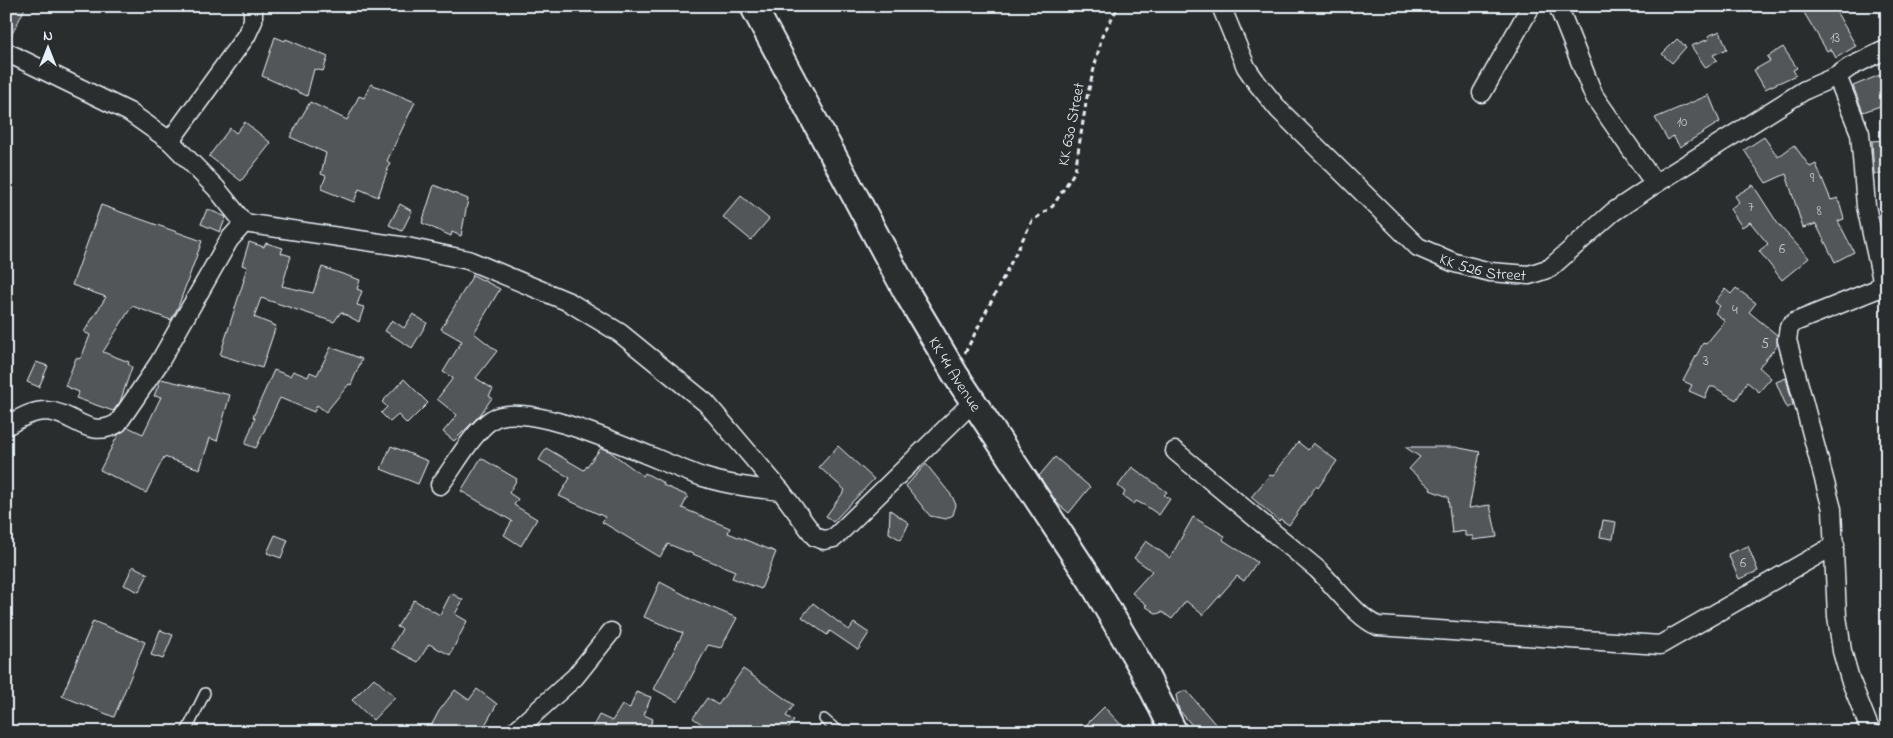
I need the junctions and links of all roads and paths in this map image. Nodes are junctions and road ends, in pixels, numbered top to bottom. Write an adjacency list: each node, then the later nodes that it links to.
1 (253, 6): 11 (street)
2 (753, 6): 14 (main road, KK 44 Avenue)
3 (1126, 6): 14 (path, KK 630 Street)
4 (1221, 6): 12 (street, KK 526 Street)
5 (1532, 6): 10 (street)
6 (1558, 6): 12 (street)
7 (1887, 49): 9 (street, KK 526 Street)
8 (6, 52): 11 (street)
9 (1836, 76): 12 (street, KK 526 Street); 20 (street)
10 (1482, 93)
11 (170, 141): 13 (street)
12 (1655, 184)
13 (244, 223): 16 (street); 19 (street)
14 (955, 374): 15 (main road, KK 44 Avenue)
15 (974, 401): 19 (street); 27 (main road, KK 44 Avenue)
16 (6, 426)
17 (1175, 450): 20 (street)
18 (440, 486): 19 (street)
19 (781, 491)
20 (1835, 545): 28 (street)
21 (611, 632): 25 (street)
22 (205, 693): 24 (lane)
23 (824, 718): 26 (lane)
24 (186, 732)
25 (514, 732)
26 (839, 732)
27 (1174, 732)
28 (1871, 732)

